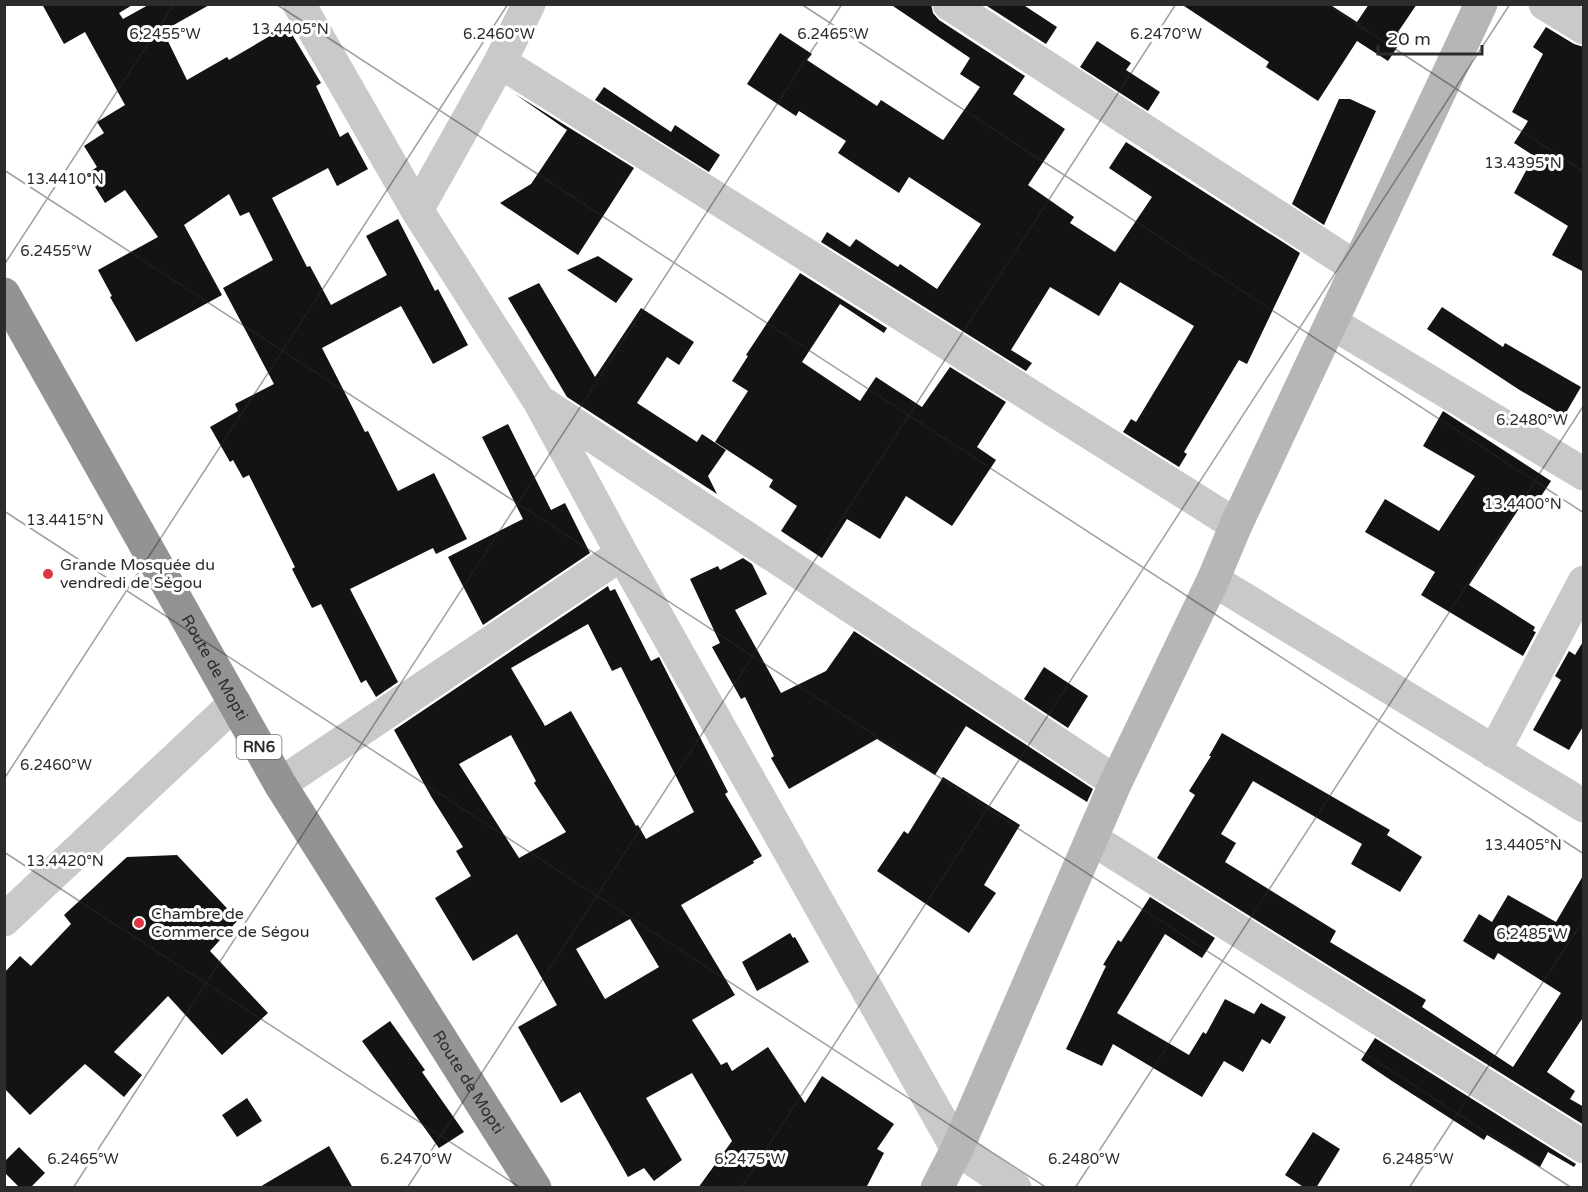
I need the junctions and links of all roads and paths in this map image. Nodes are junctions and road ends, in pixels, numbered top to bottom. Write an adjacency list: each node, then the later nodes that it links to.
1 (299, 4): 8 (street)
2 (530, 4): 7 (street)
3 (949, 4): 9 (street)
4 (1481, 4): 9 (street)
5 (1545, 4): 6 (street)
6 (1584, 28)
7 (500, 62): 8 (street); 14 (street)
8 (417, 210): 12 (street)
9 (1357, 268): 11 (street)
10 (4, 294): 18 (highway, Route de Mopti / RN6)
11 (1332, 322): 13 (street); 14 (street)
12 (539, 401): 15 (street); 20 (street)
13 (1584, 474)
14 (1236, 525): 16 (street)
15 (622, 554): 21 (street); 26 (street)
16 (1213, 580): 19 (street); 20 (street)
17 (1584, 582): 19 (street)
18 (235, 703): 21 (highway, Route de Mopti / RN6); 24 (street)
19 (1494, 752): 22 (street)
20 (1116, 782): 23 (street)
21 (280, 784): 27 (highway, Route de Mopti / RN6)
22 (1584, 806)
23 (1092, 839): 25 (street); 26 (street)
24 (4, 920)
25 (1584, 1147)
26 (957, 1149): 28 (street); 29 (street)
27 (535, 1188)
28 (937, 1188)
29 (1015, 1188)

